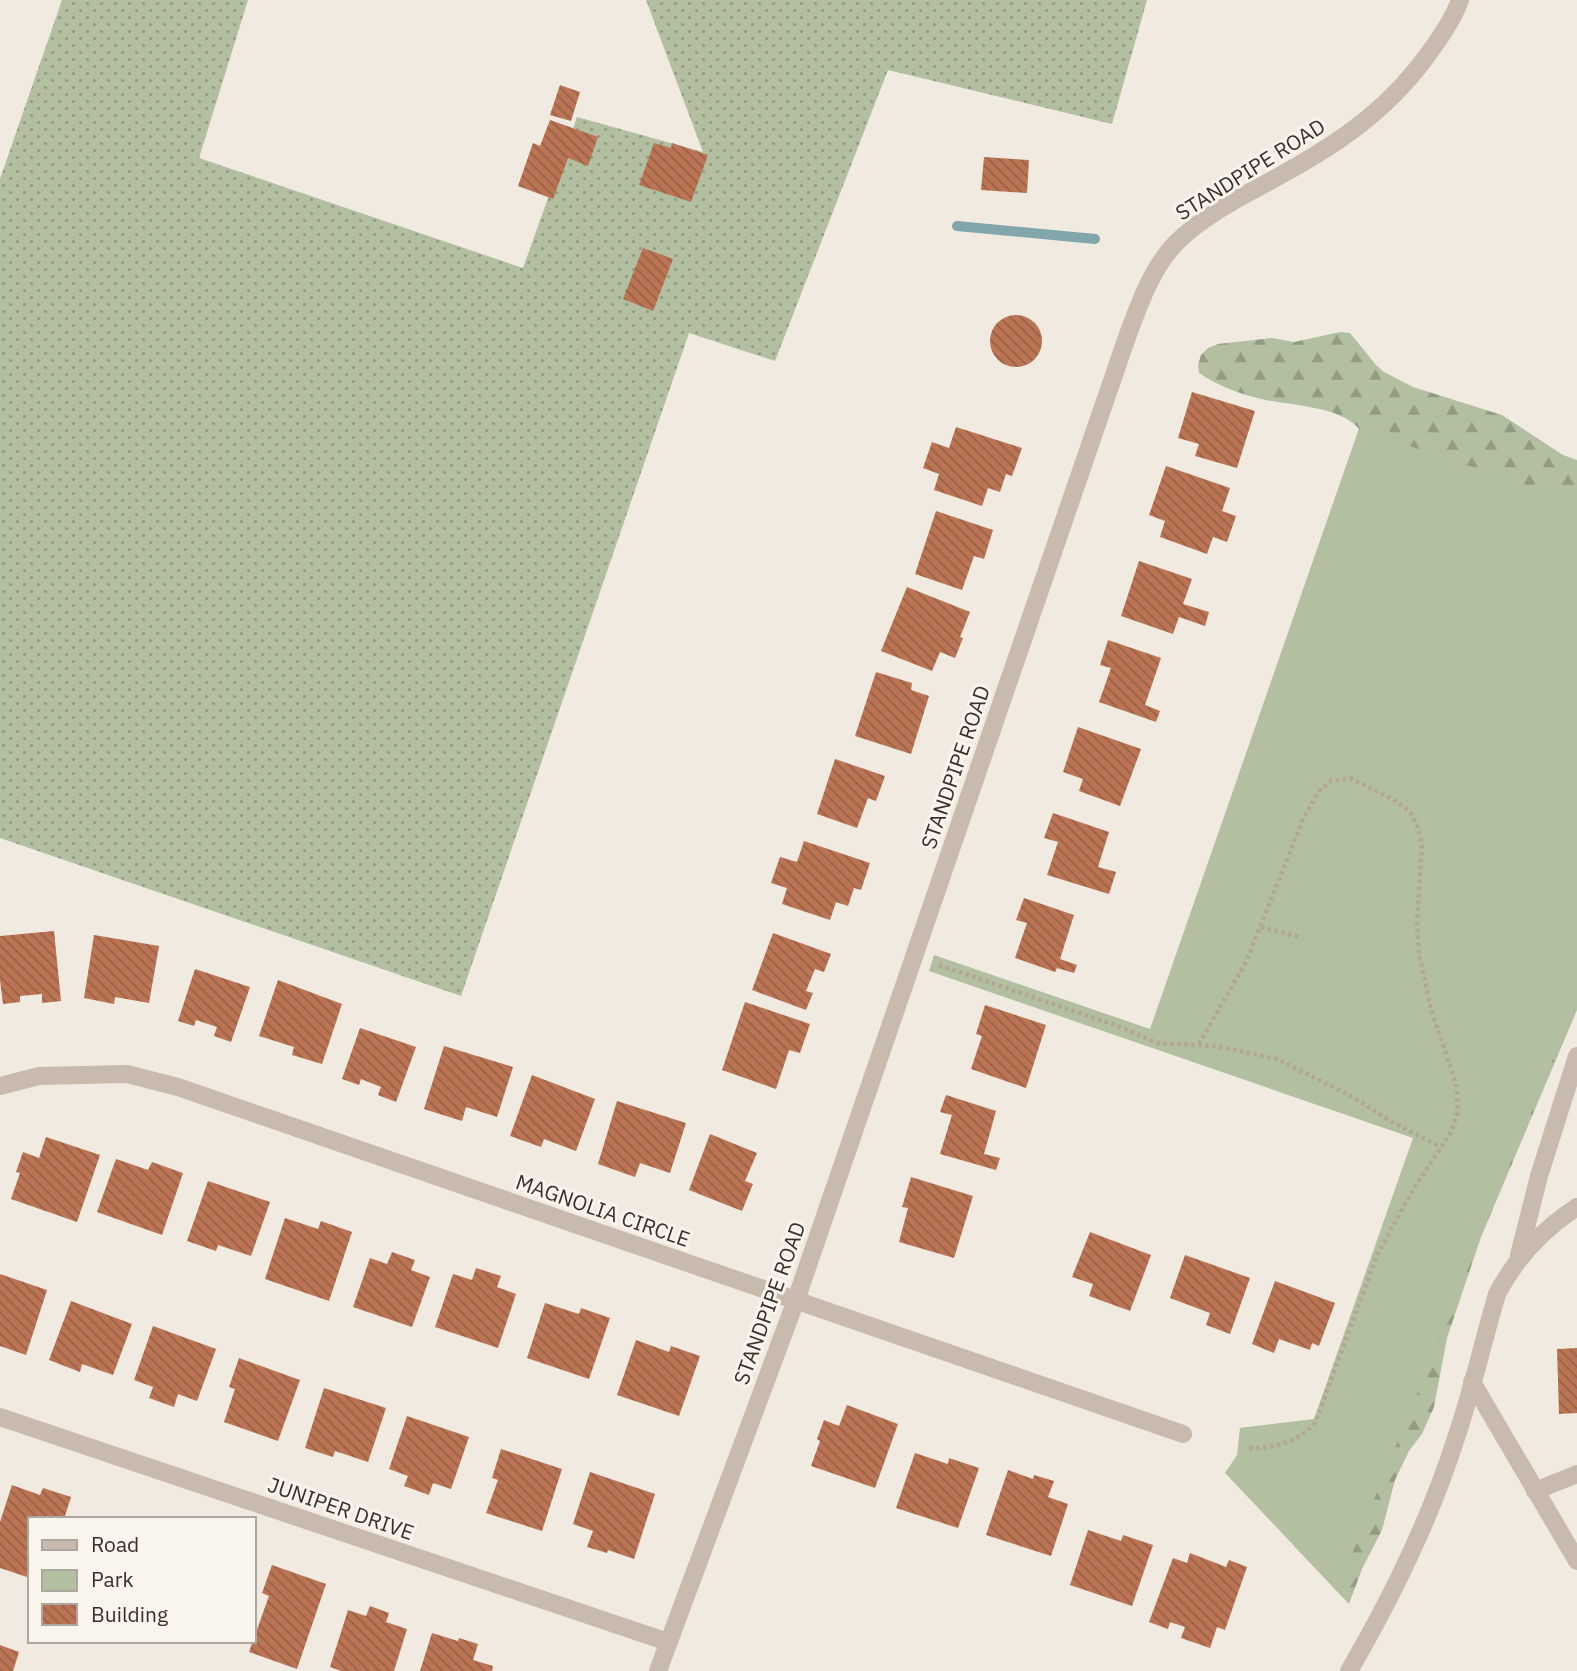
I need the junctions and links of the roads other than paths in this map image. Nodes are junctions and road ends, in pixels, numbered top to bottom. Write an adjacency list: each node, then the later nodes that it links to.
1 (1460, 0): 6 (street, STANDPIPE ROAD)
2 (1577, 1056): 5 (street)
3 (0, 1086): 6 (street, MAGNOLIA CIRCLE)
4 (1577, 1207): 5 (street)
5 (1517, 1262): 7 (street)
6 (796, 1300): 9 (street, MAGNOLIA CIRCLE); 13 (street, STANDPIPE ROAD)
7 (1472, 1382): 11 (street); 15 (street)
8 (0, 1417): 13 (street, JUNIPER DRIVE)
9 (1184, 1434)
10 (1577, 1474): 11 (street)
11 (1535, 1491): 12 (street)
12 (1577, 1561)
13 (668, 1642): 14 (street, STANDPIPE ROAD)
14 (658, 1671)
15 (1349, 1671)

